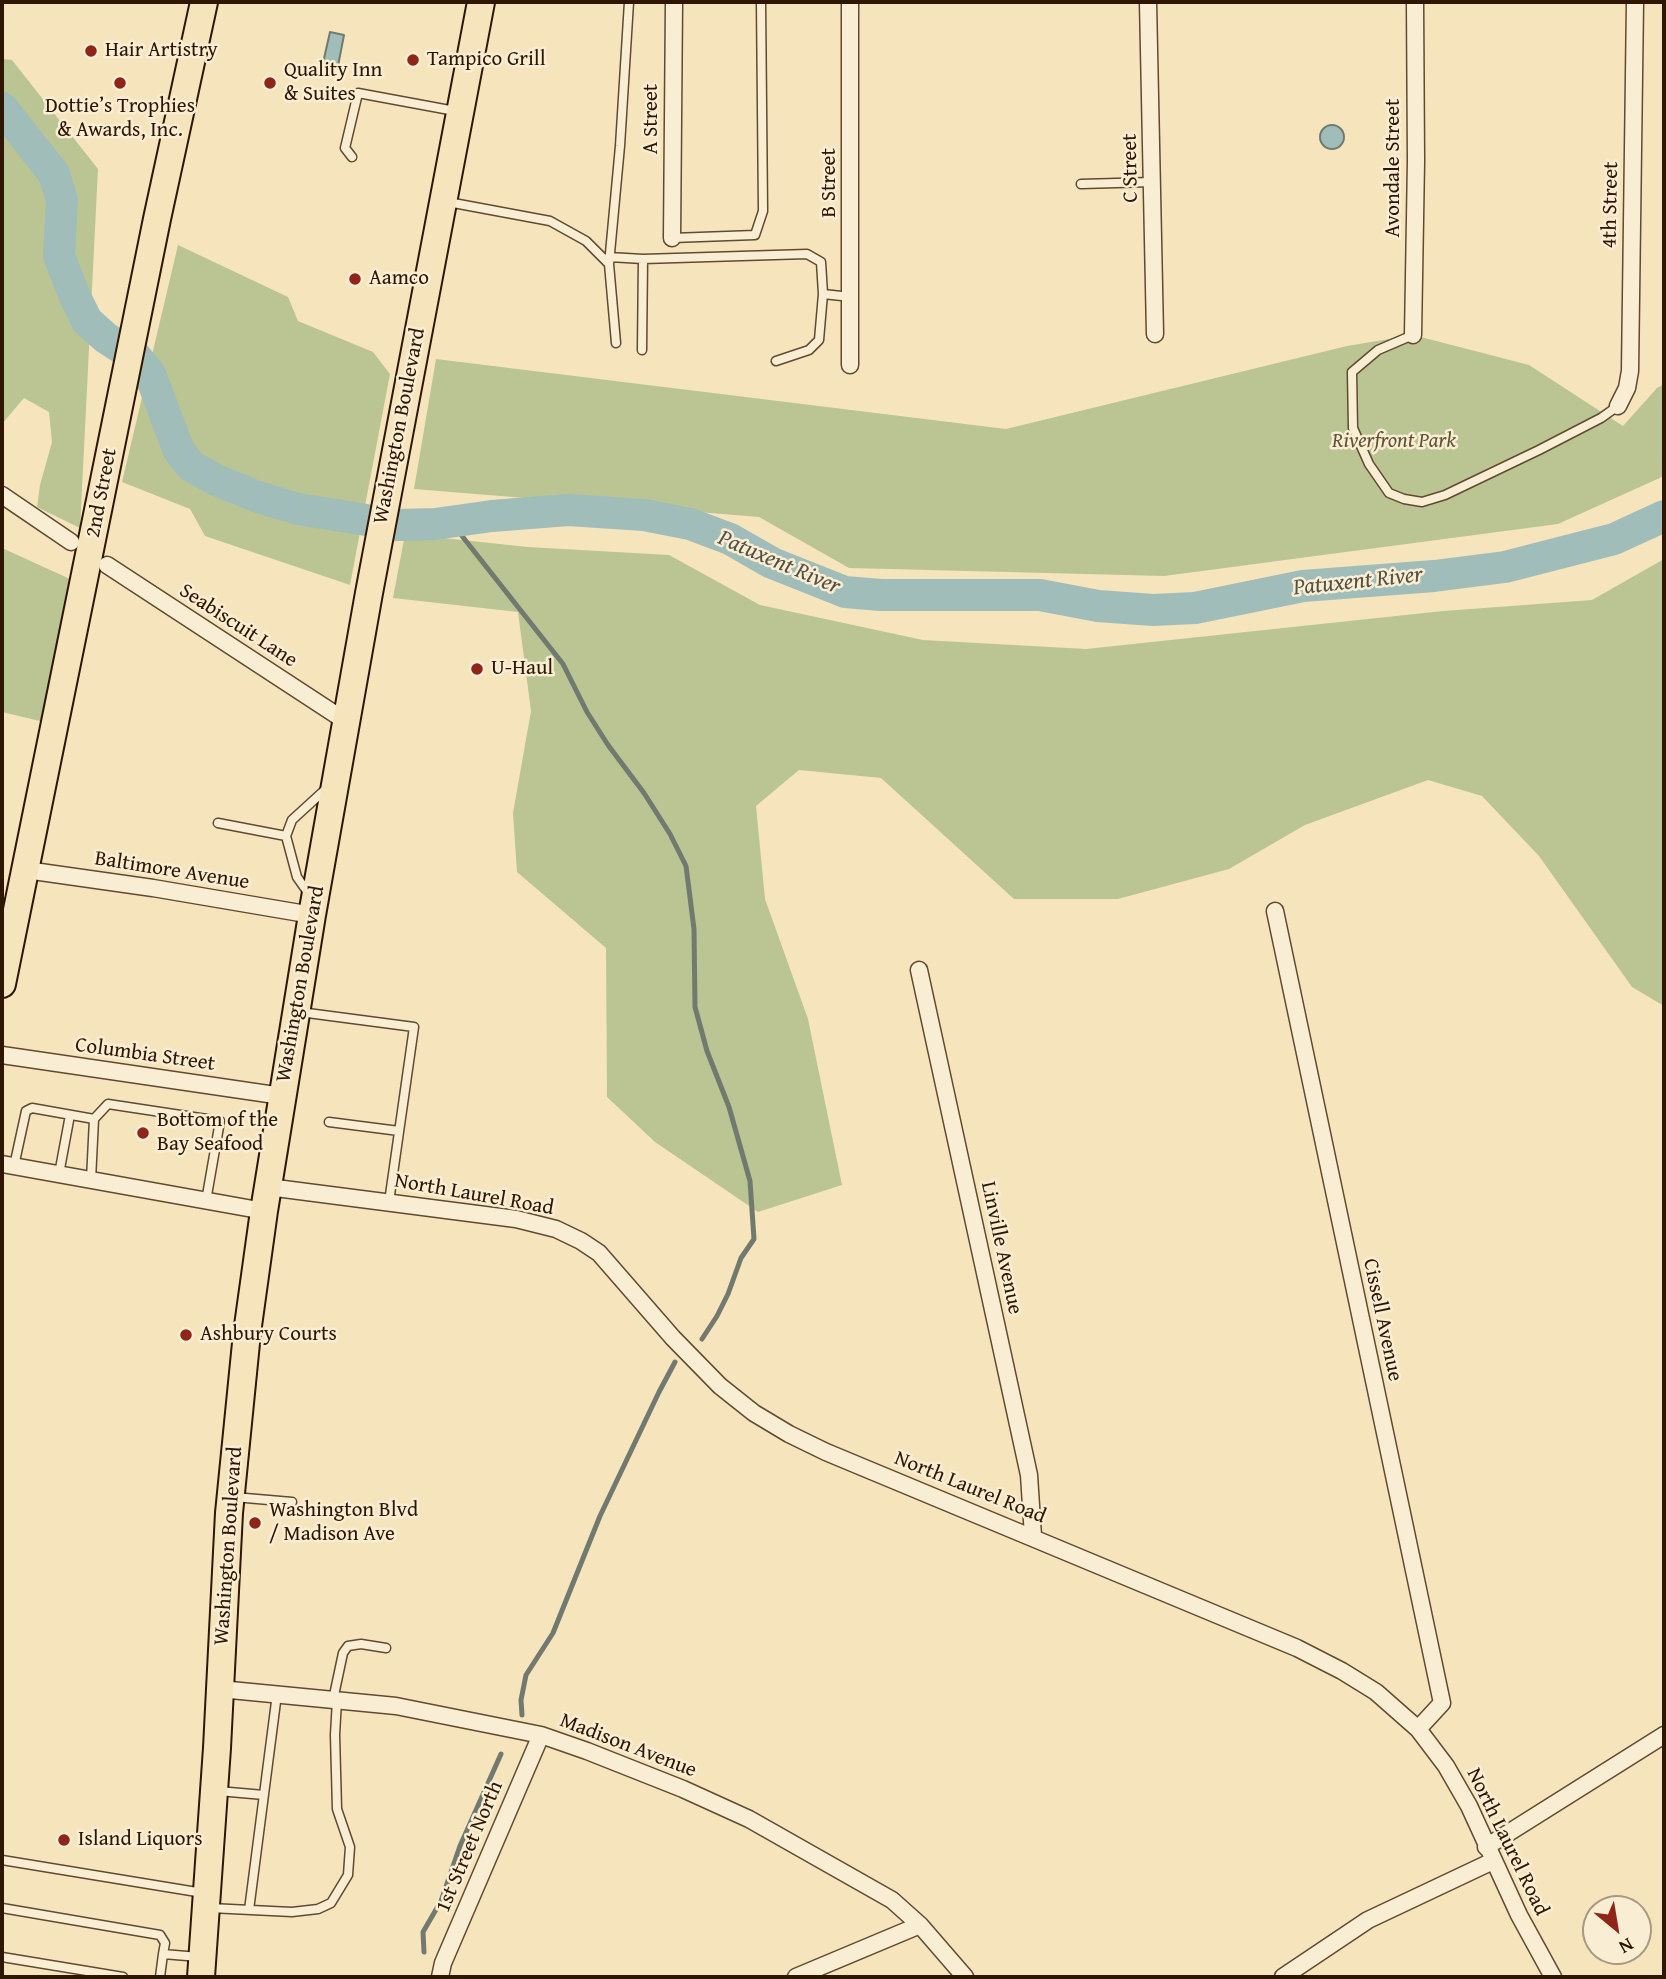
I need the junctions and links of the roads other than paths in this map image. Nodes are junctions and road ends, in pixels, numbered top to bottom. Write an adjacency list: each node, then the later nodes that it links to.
1 (204, 2): 34 (main road, 2nd Street)
2 (629, 2): 17 (lane)
3 (674, 2): 15 (street, A Street)
4 (761, 2): 15 (lane)
5 (850, 2): 19 (street, B Street)
6 (1148, 2): 12 (street, C Street)
7 (1415, 2): 21 (street, Avondale Street)
8 (1635, 2): 26 (street, 4th Street)
9 (478, 3): 10 (main road, Washington Boulevard)
10 (461, 113): 11 (lane); 14 (main road, Washington Boulevard)
11 (352, 157)
12 (1152, 182): 13 (lane); 20 (street, C Street)
13 (1081, 184)
14 (445, 201): 17 (lane); 30 (main road, Washington Boulevard)
15 (672, 237)
16 (643, 259): 17 (lane); 18 (lane); 23 (lane)
17 (609, 260): 22 (lane)
18 (823, 294): 19 (lane); 24 (lane)
19 (851, 298): 25 (street, B Street)
20 (1155, 334)
21 (1413, 335): 26 (lane)
22 (616, 343)
23 (642, 350)
24 (776, 361)
25 (850, 365)
26 (1618, 406)
27 (2, 495): 28 (street)
28 (71, 542)
29 (107, 565): 30 (street, Seabiscuit Lane)
30 (347, 722): 31 (main road, Washington Boulevard)
31 (337, 778): 33 (lane); 35 (main road, Washington Boulevard)
32 (218, 823): 33 (lane)
33 (286, 836): 35 (lane)
34 (26, 870): 35 (street, Baltimore Avenue); 38 (main road, 2nd Street)
35 (314, 909): 39 (main road, Washington Boulevard)
36 (1275, 911): 59 (street, Cissell Avenue)
37 (919, 970): 54 (street, Linville Avenue)
38 (2, 984)
39 (297, 1011): 41 (main road, Washington Boulevard); 45 (lane)
40 (2, 1055): 41 (street, Columbia Street)
41 (282, 1096): 49 (main road, Washington Boulevard)
42 (70, 1115): 43 (lane); 46 (lane); 47 (lane)
43 (94, 1119): 48 (lane); 50 (lane)
44 (329, 1122): 45 (lane)
45 (399, 1131): 51 (lane)
46 (8, 1165): 47 (street, North Laurel Road)
47 (60, 1174): 48 (street, North Laurel Road)
48 (91, 1180): 50 (street, North Laurel Road)
49 (266, 1199): 50 (street, North Laurel Road); 51 (street, North Laurel Road); 52 (main road, Washington Boulevard)
50 (206, 1201)
51 (389, 1202): 54 (street, North Laurel Road)
52 (231, 1497): 53 (lane); 56 (main road, Washington Boulevard)
53 (292, 1502)
54 (1033, 1536): 59 (street, North Laurel Road)
55 (386, 1648): 58 (lane)
56 (220, 1689): 57 (street, Madison Avenue); 62 (main road, Washington Boulevard)
57 (277, 1694): 58 (street, Madison Avenue); 63 (lane)
58 (335, 1700): 60 (street, Madison Avenue); 68 (lane)
59 (1418, 1729): 64 (street, North Laurel Road)
60 (541, 1735): 69 (street, Madison Avenue); 75 (street, 1st Street North)
61 (1664, 1735): 64 (street)
62 (214, 1790): 63 (lane); 66 (main road, Washington Boulevard)
63 (264, 1795): 68 (lane)
64 (1489, 1854): 78 (street); 79 (street, North Laurel Road)
65 (2, 1860): 66 (lane)
66 (206, 1901): 68 (lane); 72 (main road, Washington Boulevard)
67 (2, 1908): 70 (lane)
68 (249, 1910)
69 (920, 1925): 76 (street); 77 (street, Madison Avenue)
70 (163, 1954): 72 (lane); 74 (lane)
71 (2, 1957): 73 (lane)
72 (202, 1967)
73 (123, 1977)
74 (160, 1977)
75 (440, 1977)
76 (796, 1977)
77 (965, 1977)
78 (1283, 1977)
79 (1553, 1977)

